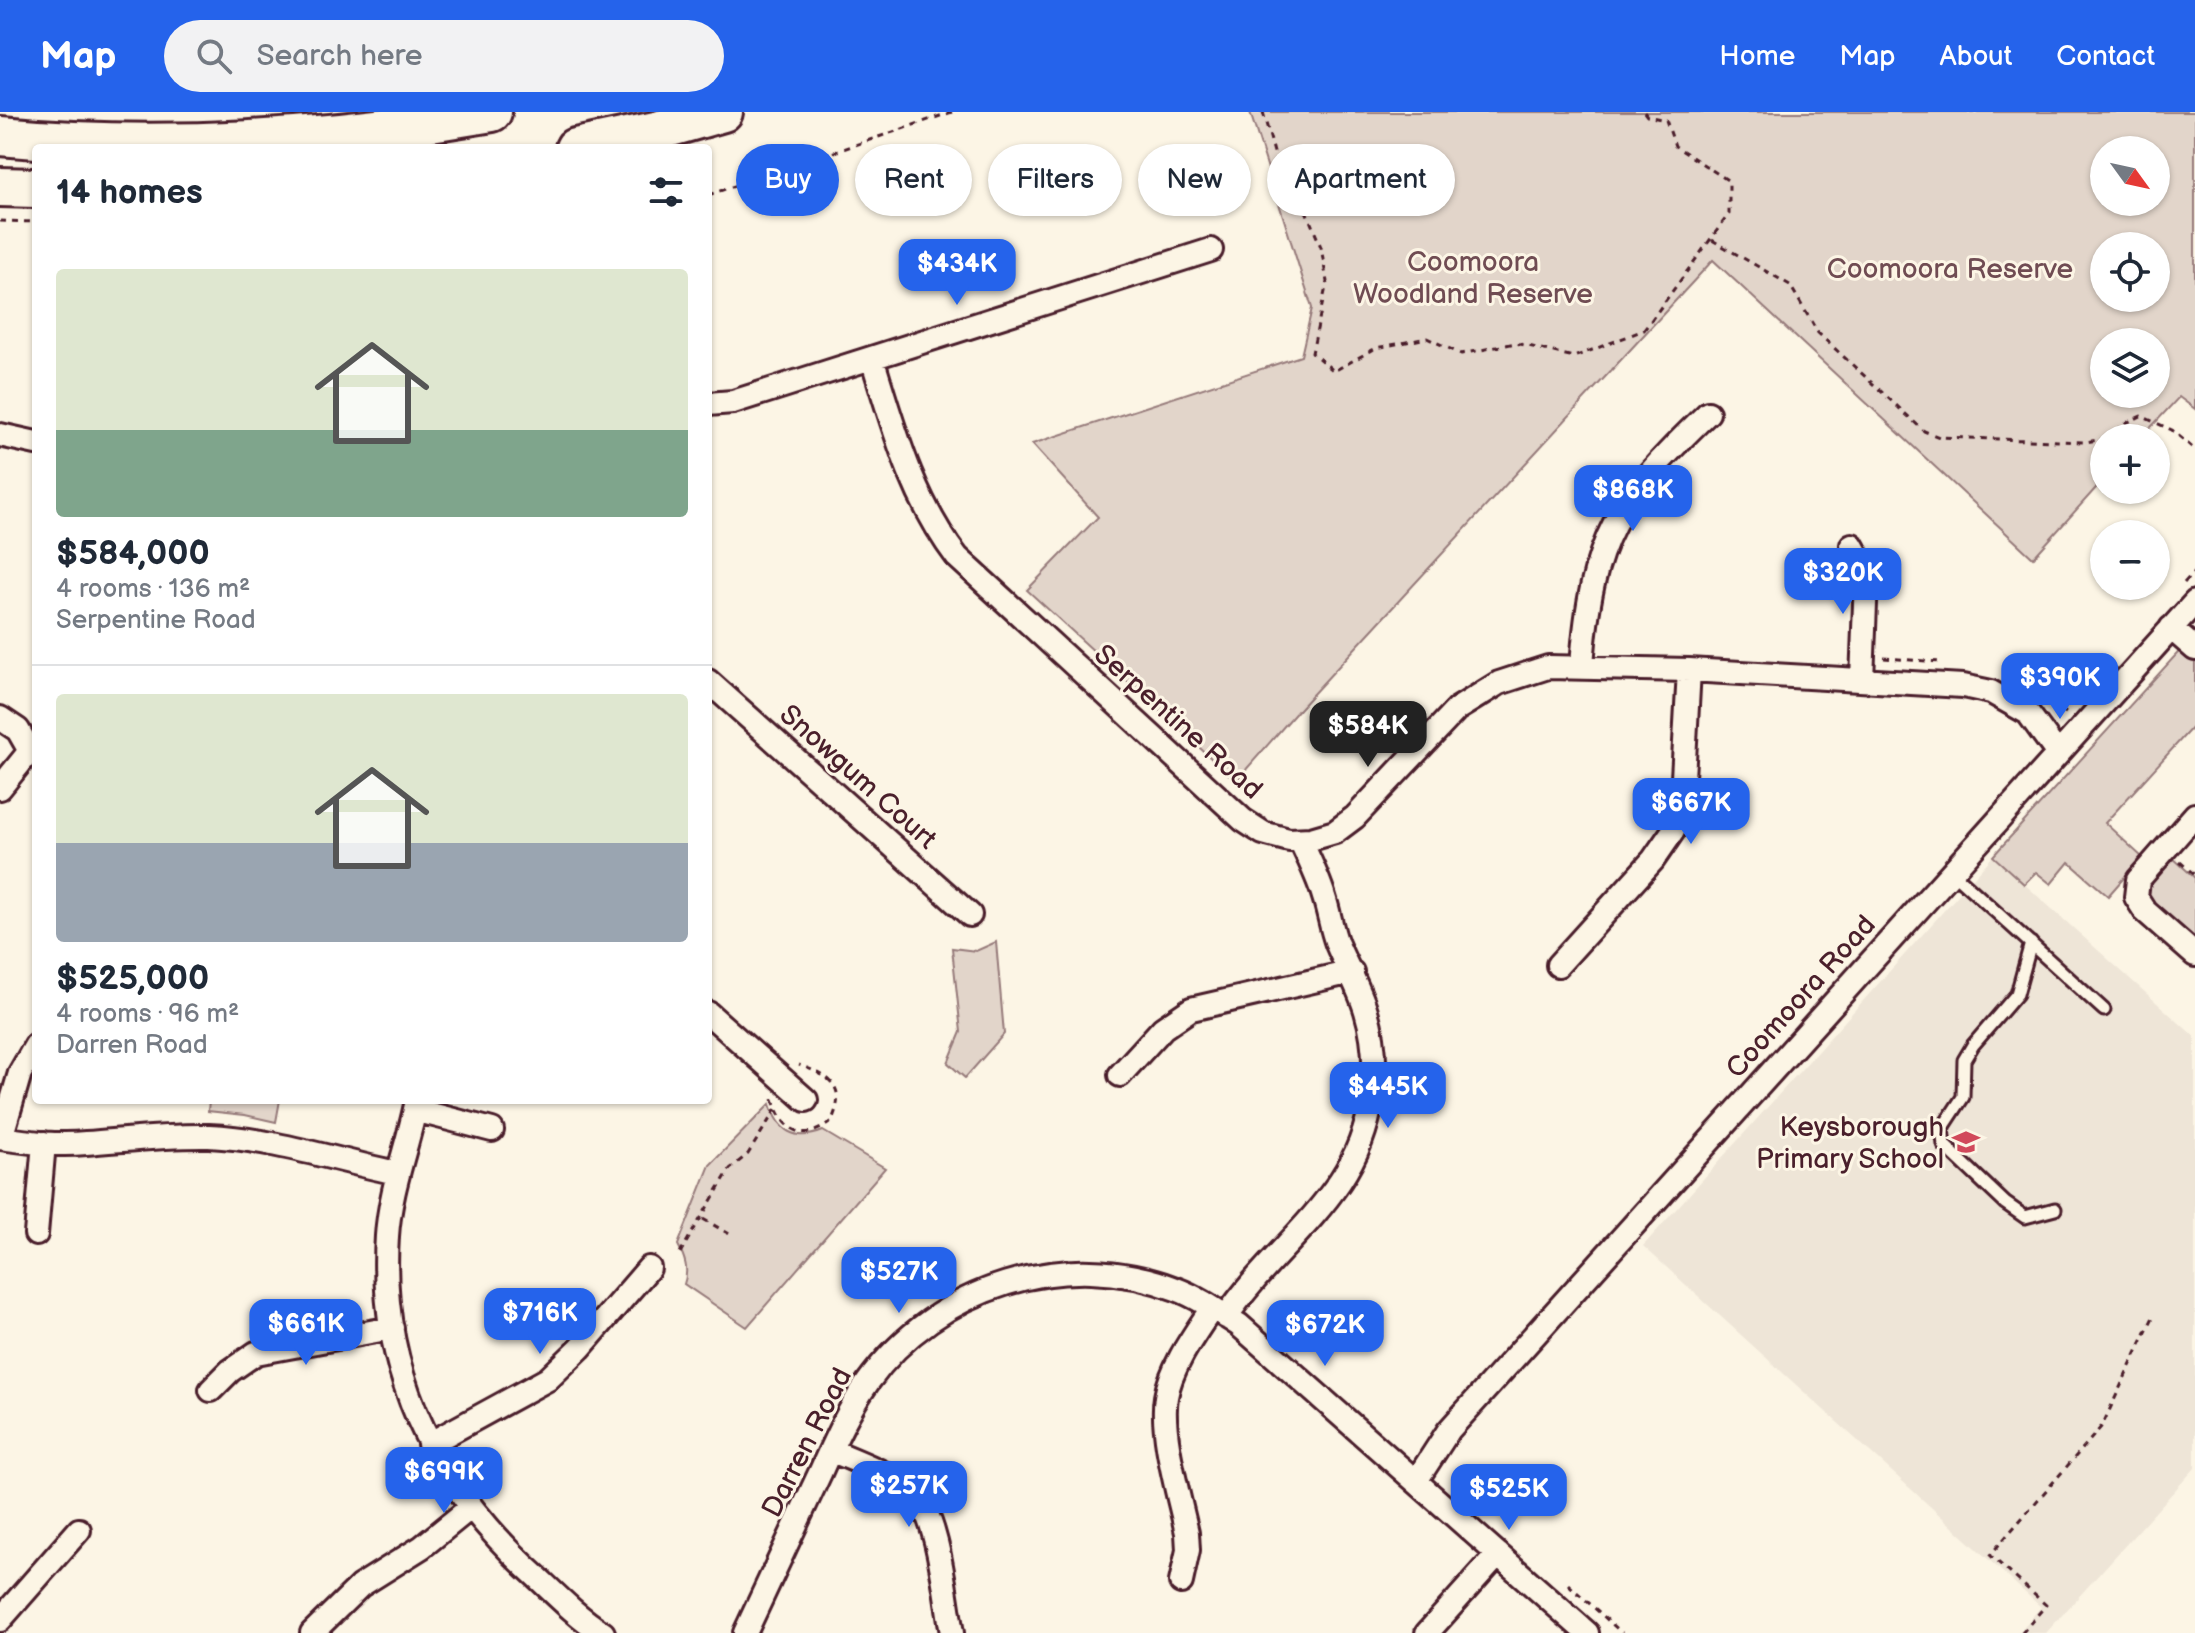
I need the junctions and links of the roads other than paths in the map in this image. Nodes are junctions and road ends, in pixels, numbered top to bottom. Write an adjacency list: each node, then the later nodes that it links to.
1 (492, 112): 3 (highway)
2 (723, 112): 4 (highway)
3 (7, 137)
4 (594, 144)
5 (1211, 250): 6 (street)
6 (872, 358): 7 (street); 24 (street, Serpentine Road)
7 (712, 404)
8 (1708, 413): 15 (street)
9 (0, 435): 10 (street)
10 (32, 442)
11 (1852, 545): 16 (street)
12 (2190, 592): 13 (street, Coomoora Road)
13 (2171, 628): 14 (street); 20 (street, Coomoora Road)
14 (2195, 649)
15 (1582, 666): 17 (street, Serpentine Road); 23 (street, Serpentine Road)
16 (1862, 668): 17 (street, Serpentine Road); 20 (street, Serpentine Road)
17 (1689, 670): 30 (street)
18 (712, 685): 27 (street, Snowgum Court)
19 (0, 718): 21 (street)
20 (2065, 746): 25 (street, Coomoora Road)
21 (0, 788)
22 (2195, 815): 29 (street)
23 (1323, 836): 24 (street, Serpentine Road); 26 (street)
24 (1300, 840): 26 (street)
25 (1952, 872): 28 (lane); 50 (street, Coomoora Road)
26 (1324, 896): 31 (street)
27 (970, 915)
28 (2031, 943): 32 (lane); 42 (lane)
29 (2195, 955)
30 (1558, 965)
31 (1352, 972): 35 (street); 45 (street)
32 (2104, 1010)
33 (712, 1017): 36 (street)
34 (32, 1052): 39 (street)
35 (1120, 1075)
36 (806, 1100)
37 (416, 1105): 38 (street); 41 (street)
38 (492, 1130)
39 (0, 1138): 40 (street)
40 (44, 1143): 41 (street); 43 (street)
41 (397, 1173): 46 (street)
42 (2055, 1209)
43 (36, 1234)
44 (649, 1268): 48 (street)
45 (1219, 1312): 49 (street, Darren Road); 50 (street, Darren Road); 54 (street)
46 (392, 1328): 47 (street); 48 (street)
47 (211, 1390)
48 (429, 1444): 51 (street)
49 (831, 1450): 58 (street, Darren Road); 59 (street)
50 (1408, 1473): 53 (street, Darren Road)
51 (476, 1515): 56 (street); 57 (street)
52 (79, 1530): 55 (street)
53 (1498, 1554): 60 (street); 61 (street, Darren Road)
54 (1181, 1582)
55 (0, 1620)
56 (312, 1633)
57 (603, 1633)
58 (745, 1633)
59 (952, 1633)
60 (1427, 1633)
61 (1587, 1633)

